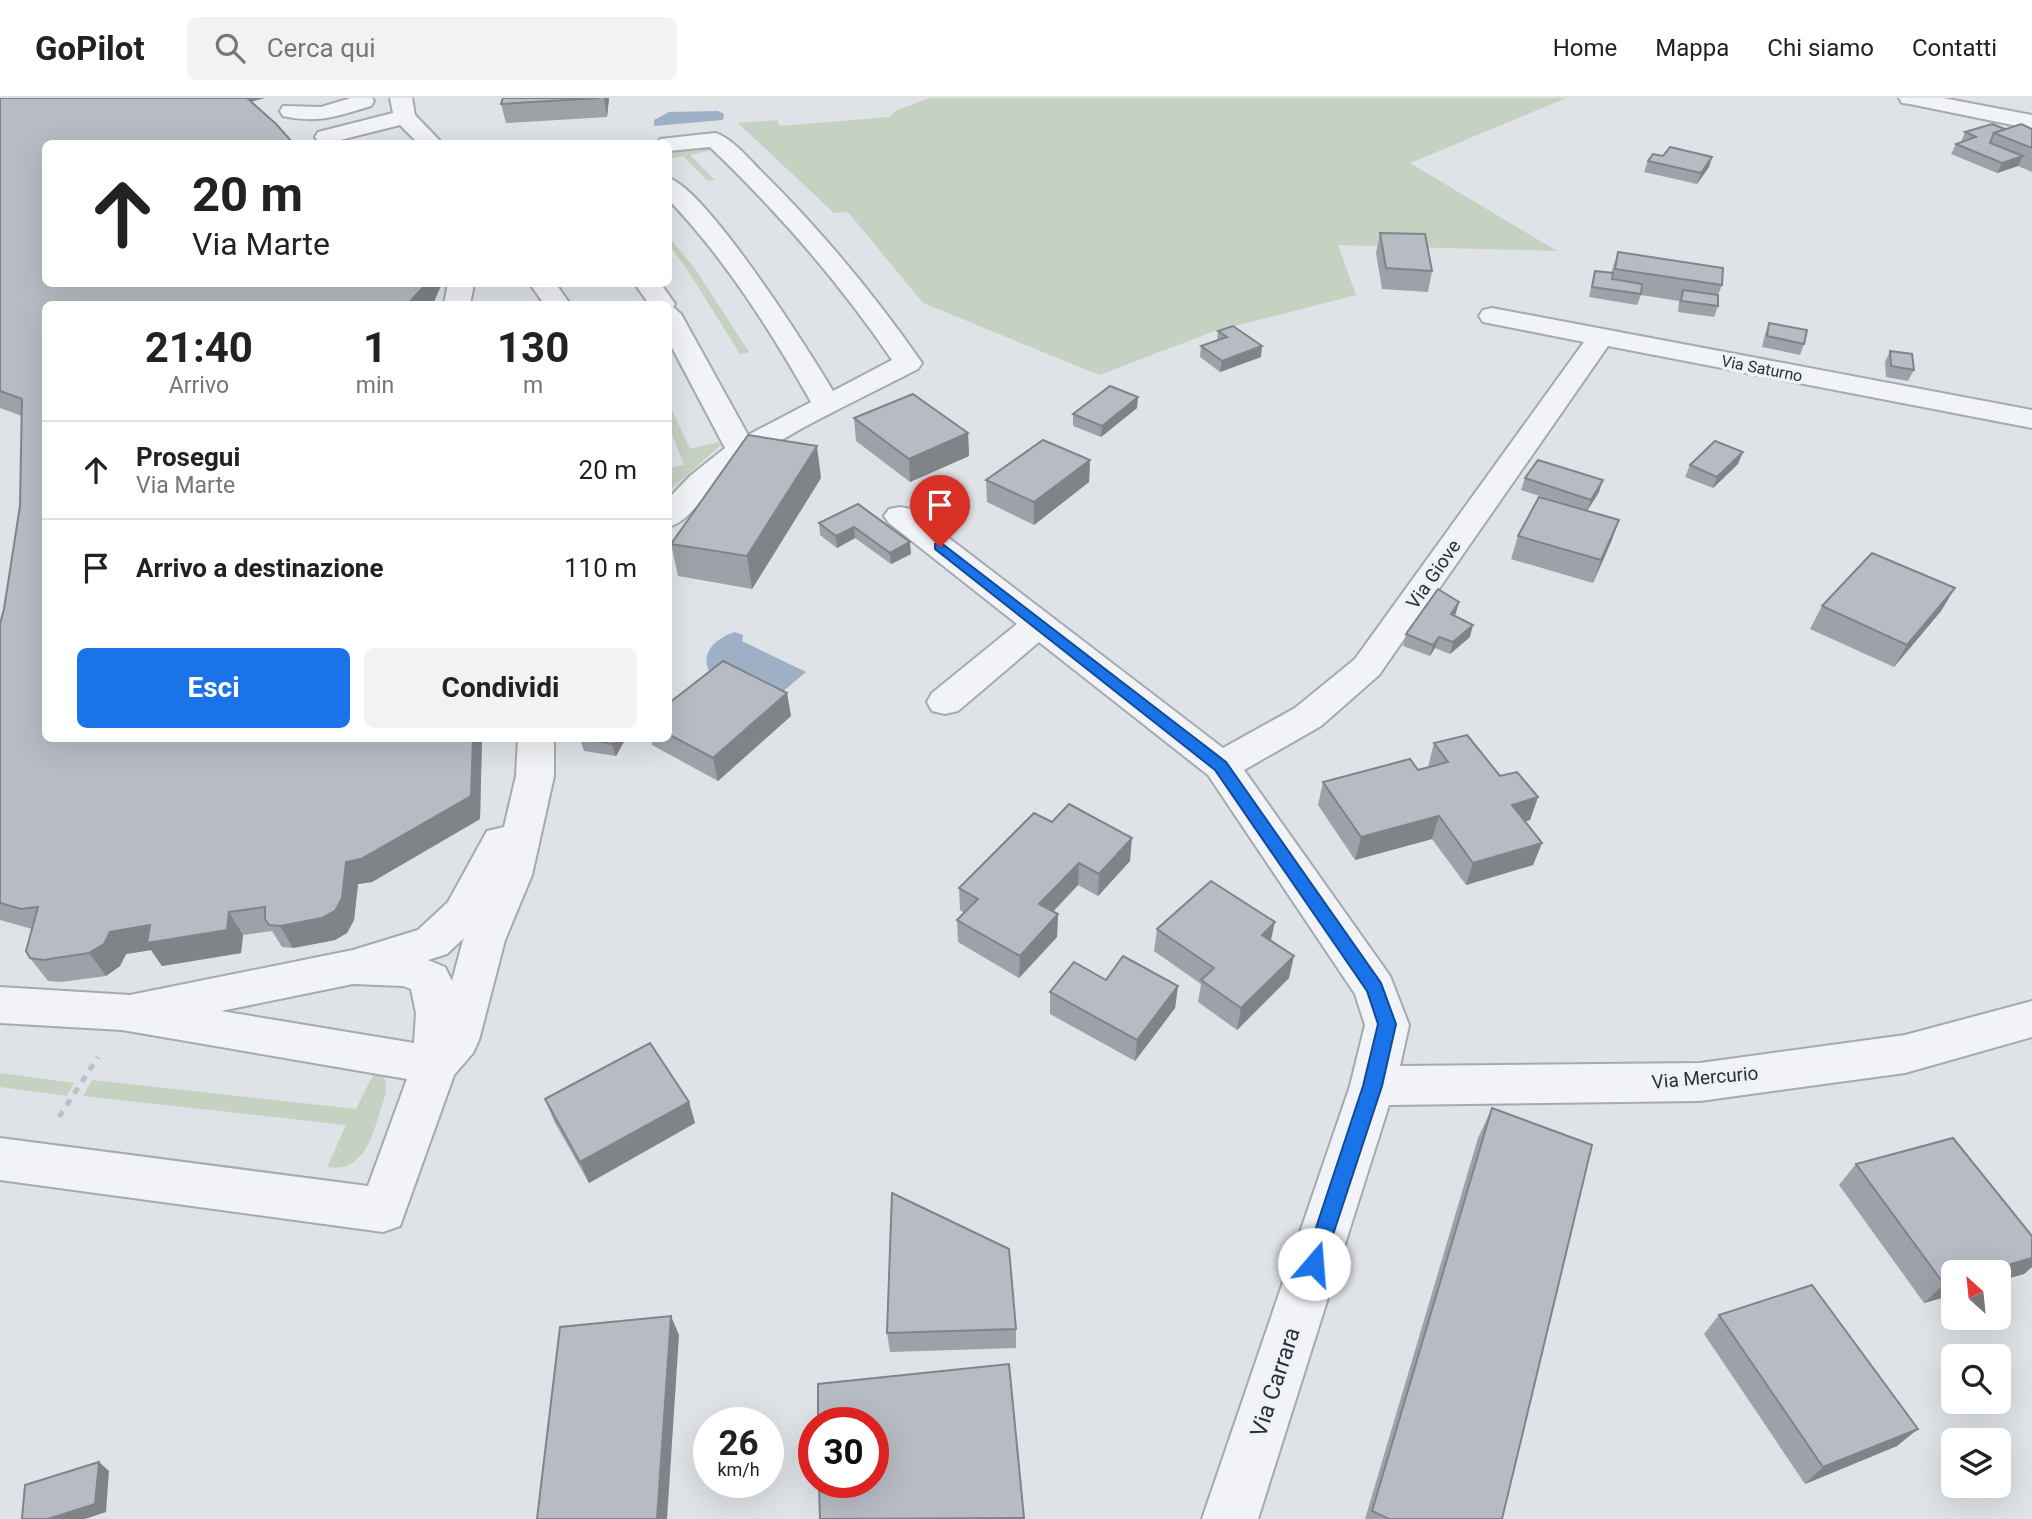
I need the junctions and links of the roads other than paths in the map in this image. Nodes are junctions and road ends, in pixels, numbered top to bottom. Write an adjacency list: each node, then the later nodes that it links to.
1 (372, 98): 4 (street)
2 (1910, 98): 5 (street)
3 (403, 108): 6 (street); 7 (street)
4 (291, 111)
5 (2032, 122)
6 (329, 140)
7 (429, 140)
8 (672, 144): 13 (street)
9 (672, 190): 13 (street)
10 (1492, 316): 12 (street, Via Saturno)
11 (672, 321): 15 (street)
12 (1601, 337): 14 (street, Via Saturno); 22 (street, Via Giove)
13 (827, 404): 15 (street)
14 (2032, 419)
15 (741, 450): 16 (street)
16 (672, 514)
17 (900, 516): 18 (street, Via Carrara)
18 (1039, 624): 19 (street); 22 (street, Via Carrara)
19 (945, 702)
20 (551, 742): 21 (street)
21 (536, 757): 23 (street); 27 (street)
22 (1221, 766): 28 (street, Via Carrara)
23 (353, 967): 25 (street); 27 (street)
24 (0, 1005): 25 (street)
25 (122, 1012): 27 (street)
26 (2032, 1019): 28 (street, Via Mercurio)
27 (435, 1065): 29 (street)
28 (1373, 1086): 30 (street, Via Carrara)
29 (0, 1159)
30 (1230, 1519)

